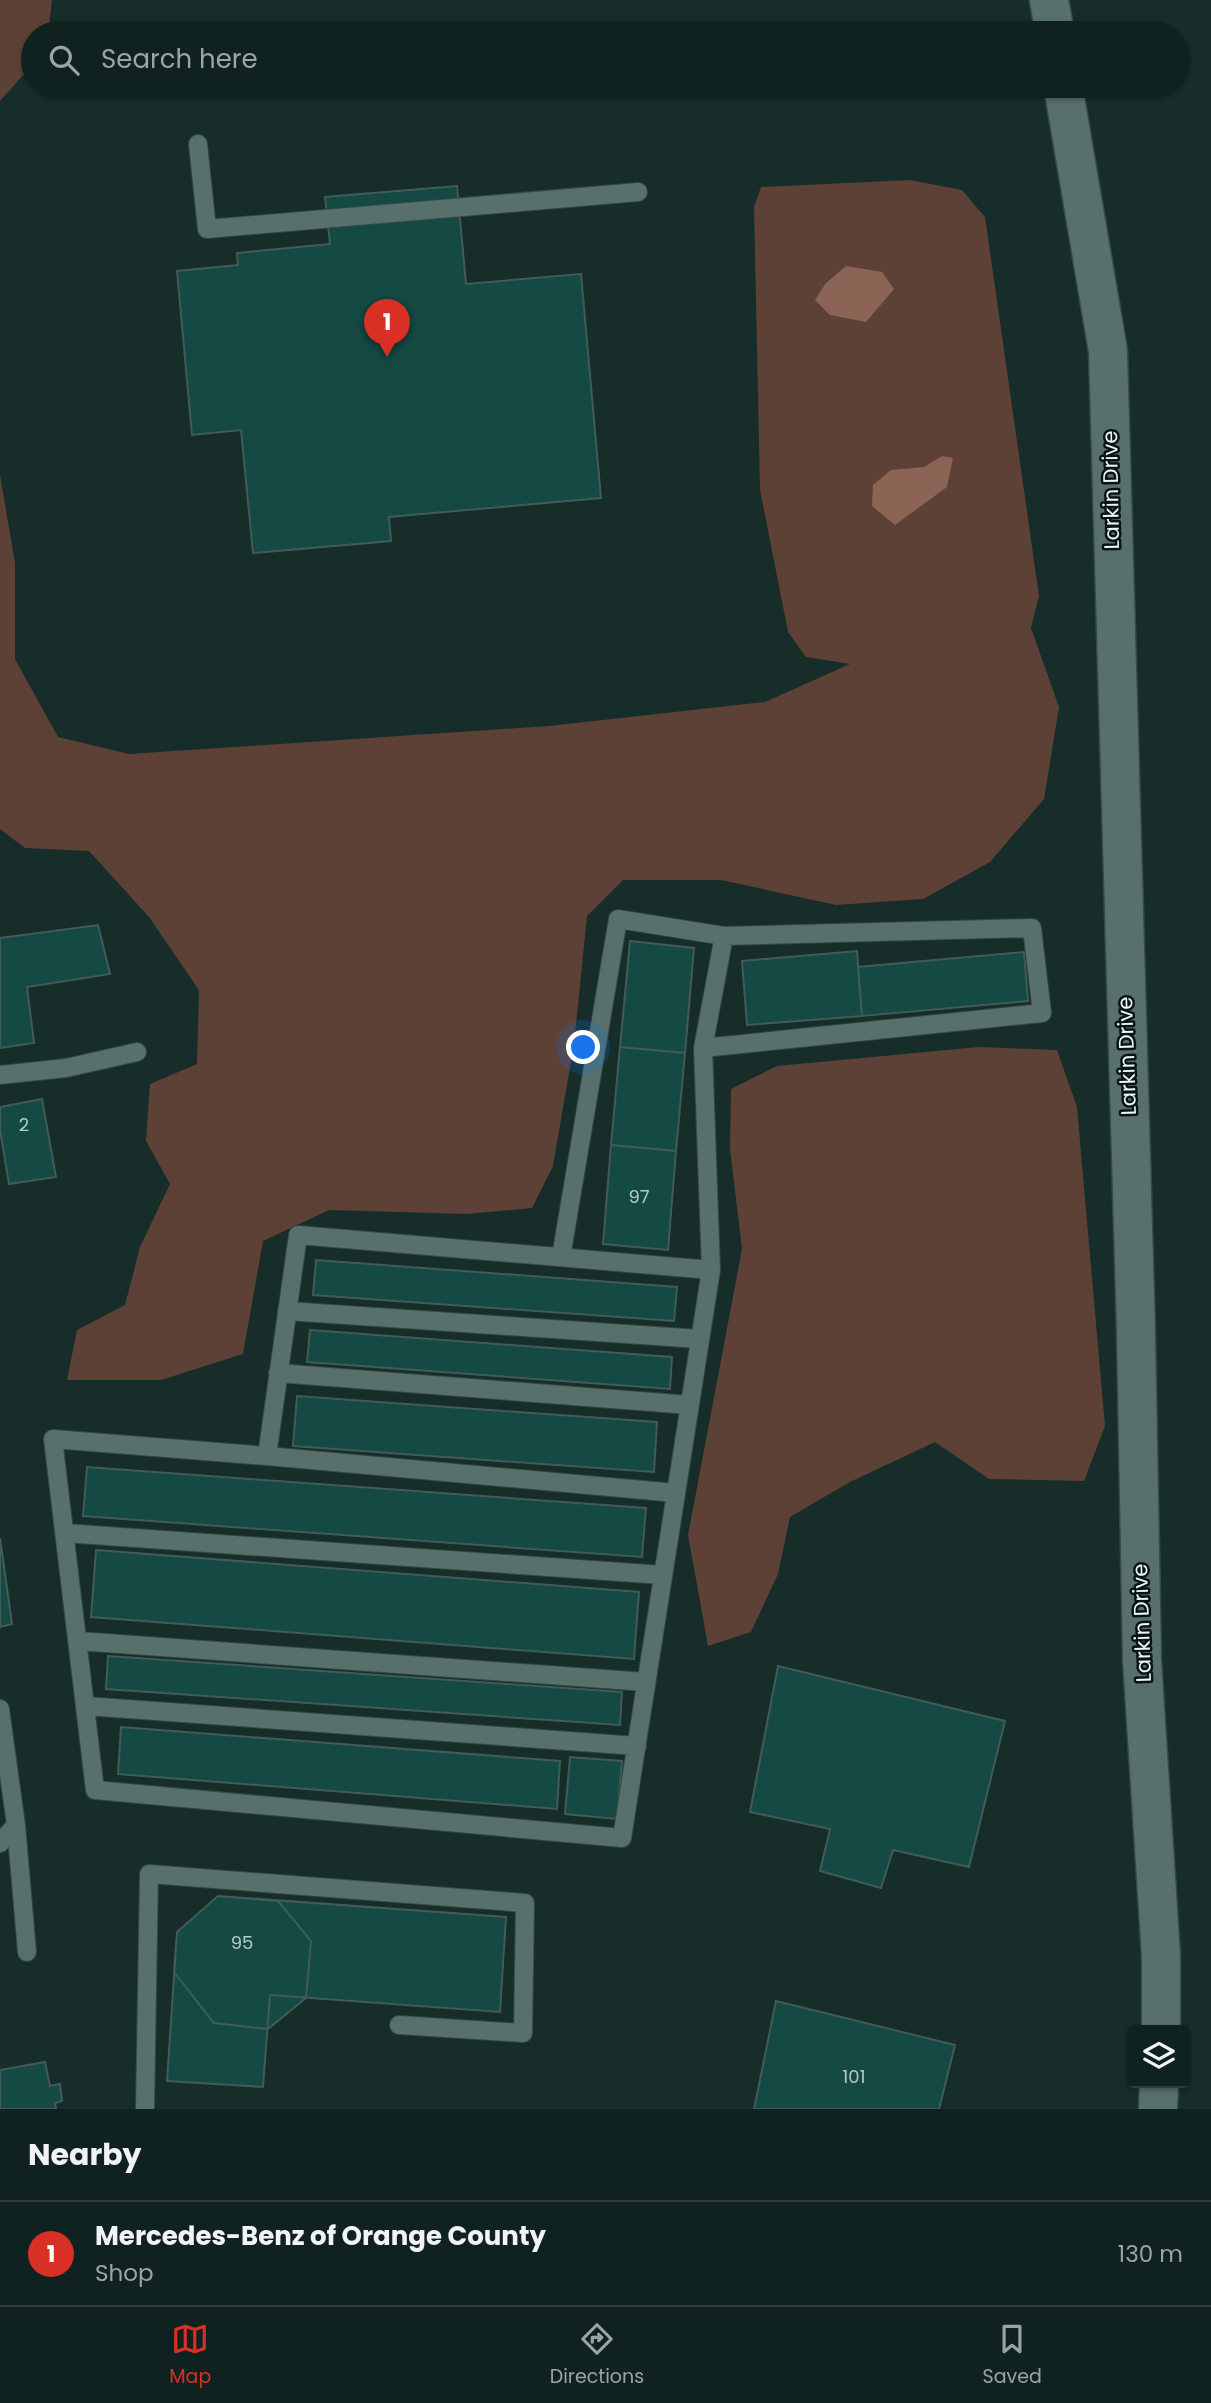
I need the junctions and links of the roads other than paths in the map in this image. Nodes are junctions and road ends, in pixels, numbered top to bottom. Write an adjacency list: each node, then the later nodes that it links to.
1 (1049, 0): 2 (street)
2 (1053, 21)
3 (1065, 98): 29 (street, Larkin Drive)
4 (198, 144): 5 (lane)
5 (638, 192)
6 (724, 936): 7 (lane); 7 (lane); 10 (lane)
7 (703, 1048): 11 (lane)
8 (137, 1052): 9 (lane)
9 (0, 1075)
10 (561, 1258): 11 (lane); 12 (lane)
11 (711, 1270): 13 (lane)
12 (287, 1311): 13 (lane); 14 (lane)
13 (700, 1339): 15 (lane)
14 (278, 1373): 15 (lane); 16 (lane)
15 (690, 1405): 17 (lane)
16 (267, 1455): 17 (lane); 18 (lane)
17 (676, 1493): 19 (lane)
18 (65, 1534): 19 (lane); 20 (lane)
19 (663, 1575): 21 (lane)
20 (78, 1641): 21 (lane); 22 (lane)
21 (646, 1682): 24 (lane)
22 (86, 1706): 24 (lane); 24 (lane)
23 (0, 1709): 25 (lane)
24 (637, 1746)
25 (16, 1825): 26 (lane); 27 (lane)
26 (0, 1843)
27 (27, 1952)
28 (399, 2025): 31 (lane)
29 (1161, 2025)
30 (1159, 2088): 32 (street)
31 (145, 2109)
32 (1158, 2109)

